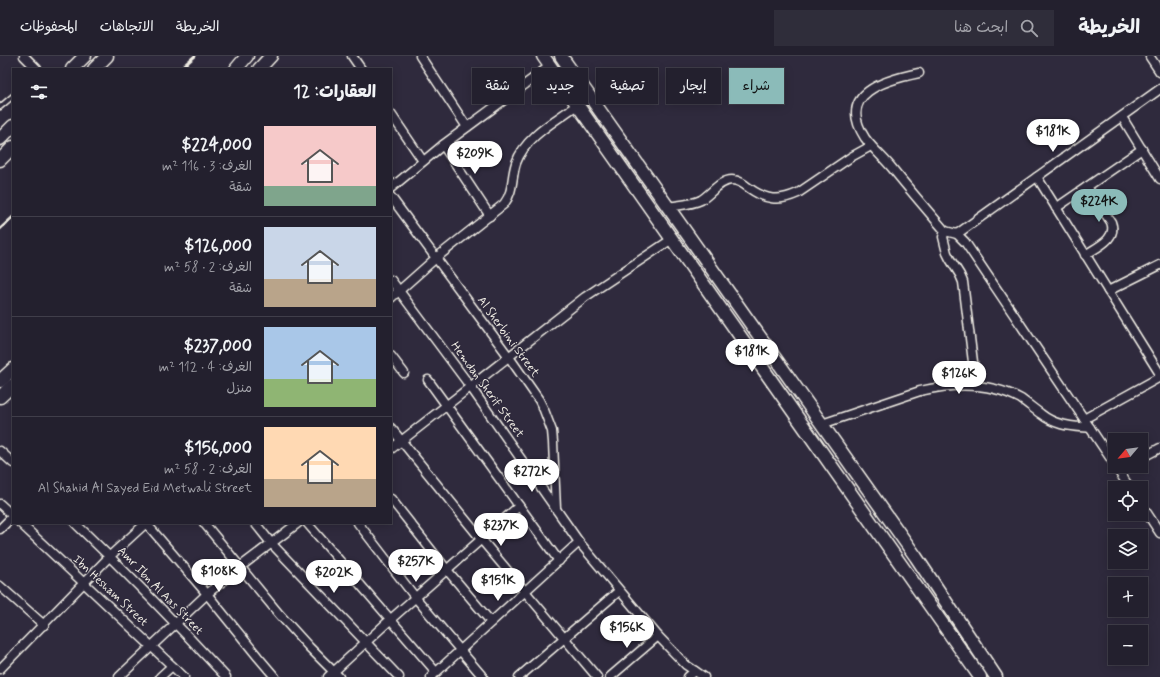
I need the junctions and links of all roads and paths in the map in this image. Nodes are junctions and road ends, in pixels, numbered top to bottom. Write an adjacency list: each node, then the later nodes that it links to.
1 (24, 56): 11 (street)
2 (85, 56): 12 (main road)
3 (107, 56): 13 (main road)
4 (247, 56): 14 (main road)
5 (271, 56): 15 (main road)
6 (352, 56): 16 (street)
7 (420, 56): 25 (street)
8 (562, 56): 38 (main road)
9 (1150, 57): 17 (street)
10 (546, 61): 21 (main road); 25 (street)
11 (36, 68)
12 (73, 68)
13 (95, 68)
14 (237, 68)
15 (260, 68)
16 (360, 68)
17 (1160, 72)
18 (919, 73): 29 (street)
19 (1160, 89): 24 (street)
20 (12, 97): 22 (lane)
21 (577, 105): 40 (main road); 43 (street)
22 (0, 107)
23 (392, 115): 33 (street)
24 (1122, 117): 31 (street); 34 (street)
25 (467, 126): 28 (street)
26 (12, 127): 27 (main road)
27 (0, 139)
28 (443, 145): 33 (street); 43 (street)
29 (868, 147): 41 (street); 44 (street)
30 (12, 148): 32 (main road)
31 (1142, 149): 35 (street); 37 (street)
32 (0, 160)
33 (423, 161): 36 (street)
34 (1037, 177): 42 (street); 45 (street)
35 (1160, 179)
36 (392, 187)
37 (1087, 187): 42 (street); 47 (street)
38 (656, 190): 40 (main road); 41 (main road)
39 (392, 198): 48 (street, Al Sherbini Street)
40 (644, 199): 46 (main road)
41 (668, 207): 67 (main road)
42 (1056, 208): 47 (street)
43 (490, 216): 48 (street)
44 (945, 231): 45 (street); 63 (street)
45 (957, 234): 66 (street)
46 (672, 239): 55 (street); 134 (main road)
47 (1085, 254): 52 (street)
48 (436, 258): 51 (street); 55 (street, Al Sherbini Street)
49 (1160, 265): 52 (street)
50 (392, 281): 51 (street, Hemdan Sherif Street)
51 (399, 291): 53 (street); 62 (street, Hemdan Sherif Street)
52 (1108, 291): 58 (street)
53 (392, 297)
54 (392, 357): 57 (street)
55 (509, 357): 62 (street); 80 (street, Al Sherbini Street)
56 (12, 371): 60 (main road)
57 (404, 373)
58 (1160, 376): 66 (street)
59 (428, 380): 65 (street)
60 (0, 381)
61 (12, 386): 64 (main road)
62 (470, 386): 65 (street); 80 (street, Hemdan Sherif Street)
63 (976, 386): 67 (street); 68 (street)
64 (0, 397)
65 (446, 405): 70 (street); 79 (street)
66 (1084, 419): 68 (street)
67 (822, 424): 135 (main road)
68 (1090, 428): 74 (street)
69 (392, 429): 70 (street)
70 (401, 441): 72 (street); 95 (street)
71 (1160, 448): 75 (street)
72 (392, 449)
73 (0, 451): 76 (street)
74 (1108, 453)
75 (1148, 454)
76 (12, 462)
77 (392, 500): 101 (street)
78 (0, 504): 81 (street)
79 (519, 506): 95 (street); 99 (street)
80 (556, 510): 96 (street, Hemdan Sherif Street)
81 (12, 515)
82 (1148, 515): 94 (street)
83 (12, 517): 93 (street)
84 (21, 524): 102 (street, Ibn Hesham Street)
85 (77, 524): 98 (street, Amr Ibn Al Aas Street)
86 (145, 524): 98 (street)
87 (147, 524): 106 (street)
88 (205, 524): 100 (street)
89 (256, 524): 97 (street)
90 (297, 524): 97 (street)
91 (308, 524): 108 (street)
92 (359, 524): 107 (street)
93 (0, 530)
94 (1160, 533)
95 (481, 539): 101 (street); 104 (street)
96 (579, 542): 99 (street); 105 (street, Hemdan Sherif Street)
97 (271, 543): 100 (street); 114 (street)
98 (110, 556): 102 (street); 110 (street, Amr Ibn Al Aas Street)
99 (559, 561): 104 (street)
100 (240, 567): 106 (street); 120 (street)
101 (447, 570): 107 (street); 109 (street)
102 (84, 583): 111 (street); 115 (street, Ibn Hesham Street)
103 (0, 586): 111 (street)
104 (525, 591): 109 (street); 113 (street)
105 (619, 591): 112 (street, Hemdan Sherif Street); 113 (street)
106 (207, 594): 110 (street); 126 (street)
107 (415, 597): 108 (street); 116 (street)
108 (391, 618): 114 (street); 121 (street)
109 (491, 622): 116 (street)
110 (176, 623): 115 (street); 125 (street, Amr Ibn Al Aas Street)
111 (44, 625): 118 (street)
112 (658, 636): 119 (street, Hemdan Sherif Street); 131 (street)
113 (565, 638): 129 (street); 130 (street)
114 (366, 642): 120 (street); 127 (street)
115 (152, 647): 117 (street, Ibn Hesham Street); 122 (street)
116 (461, 650): 121 (street); 128 (street)
117 (172, 666): 123 (street); 124 (street, Ibn Hesham Street)
118 (0, 669)
119 (695, 671): 132 (street); 133 (street, Hemdan Sherif Street)
120 (333, 675)
121 (433, 675)
122 (119, 677)
123 (160, 677)
124 (184, 677)
125 (226, 677)
126 (275, 677)
127 (399, 677)
128 (483, 677)
129 (519, 677)
130 (597, 677)
131 (610, 677)
132 (688, 677)
133 (704, 677)
134 (980, 677)
135 (996, 677)

